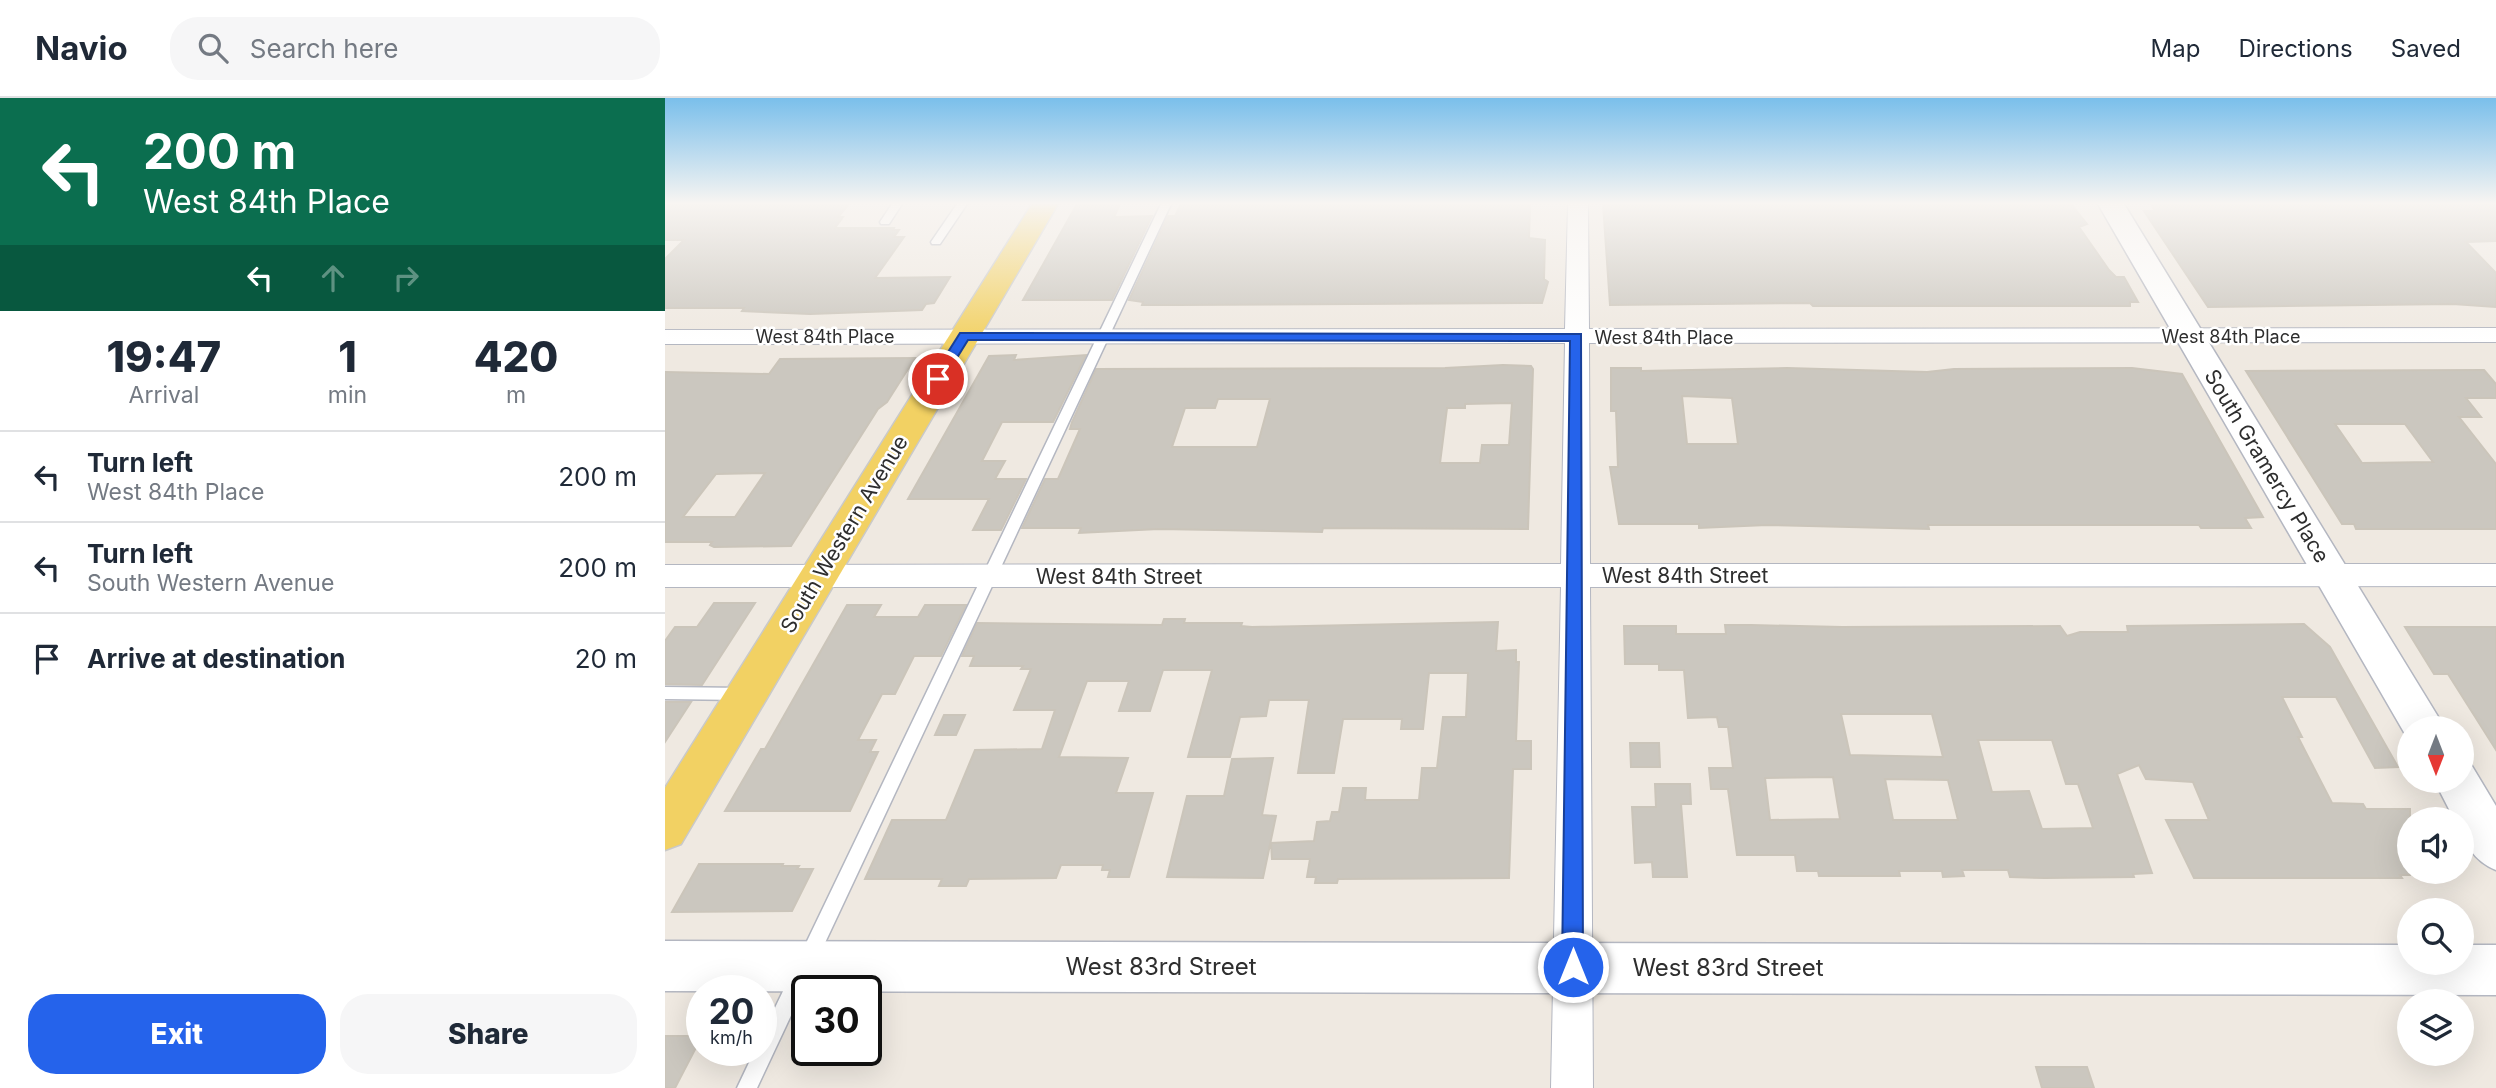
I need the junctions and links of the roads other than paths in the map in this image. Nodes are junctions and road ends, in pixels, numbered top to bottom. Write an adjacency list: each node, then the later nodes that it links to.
1 (1017, 250): 6 (main road, South Western Avenue)
2 (1143, 250): 7 (lane)
3 (1578, 250): 10 (street)
4 (2139, 250): 8 (street, South Gramercy Place)
5 (2496, 335): 8 (street, West 84th Place)
6 (964, 336): 7 (street, West 84th Place); 9 (street, West 84th Place); 14 (main road, South Western Avenue)
7 (1103, 336): 10 (street, West 84th Place); 15 (lane)
8 (2190, 336): 10 (street, West 84th Place); 11 (street, South Gramercy Place)
9 (665, 337)
10 (1577, 337): 16 (street)
11 (2332, 575): 12 (street, West 84th Street); 16 (street, West 84th Street); 19 (street, South Gramercy Place)
12 (2496, 575)
13 (665, 576): 14 (street, West 84th Street)
14 (819, 576): 15 (street, West 84th Street); 18 (main road, South Western Avenue)
15 (991, 576): 16 (street, West 84th Street); 24 (lane)
16 (1575, 576): 25 (street)
17 (665, 693): 18 (lane)
18 (747, 694): 21 (main road, South Western Avenue)
19 (2417, 716)
20 (2464, 793): 22 (street)
21 (665, 829)
22 (2496, 848)
23 (665, 966): 24 (street, West 83rd Street)
24 (804, 966): 25 (street, West 83rd Street); 27 (lane)
25 (1573, 967): 26 (street, West 83rd Street); 28 (street)
26 (2496, 970)
27 (747, 1088)
28 (1572, 1088)

